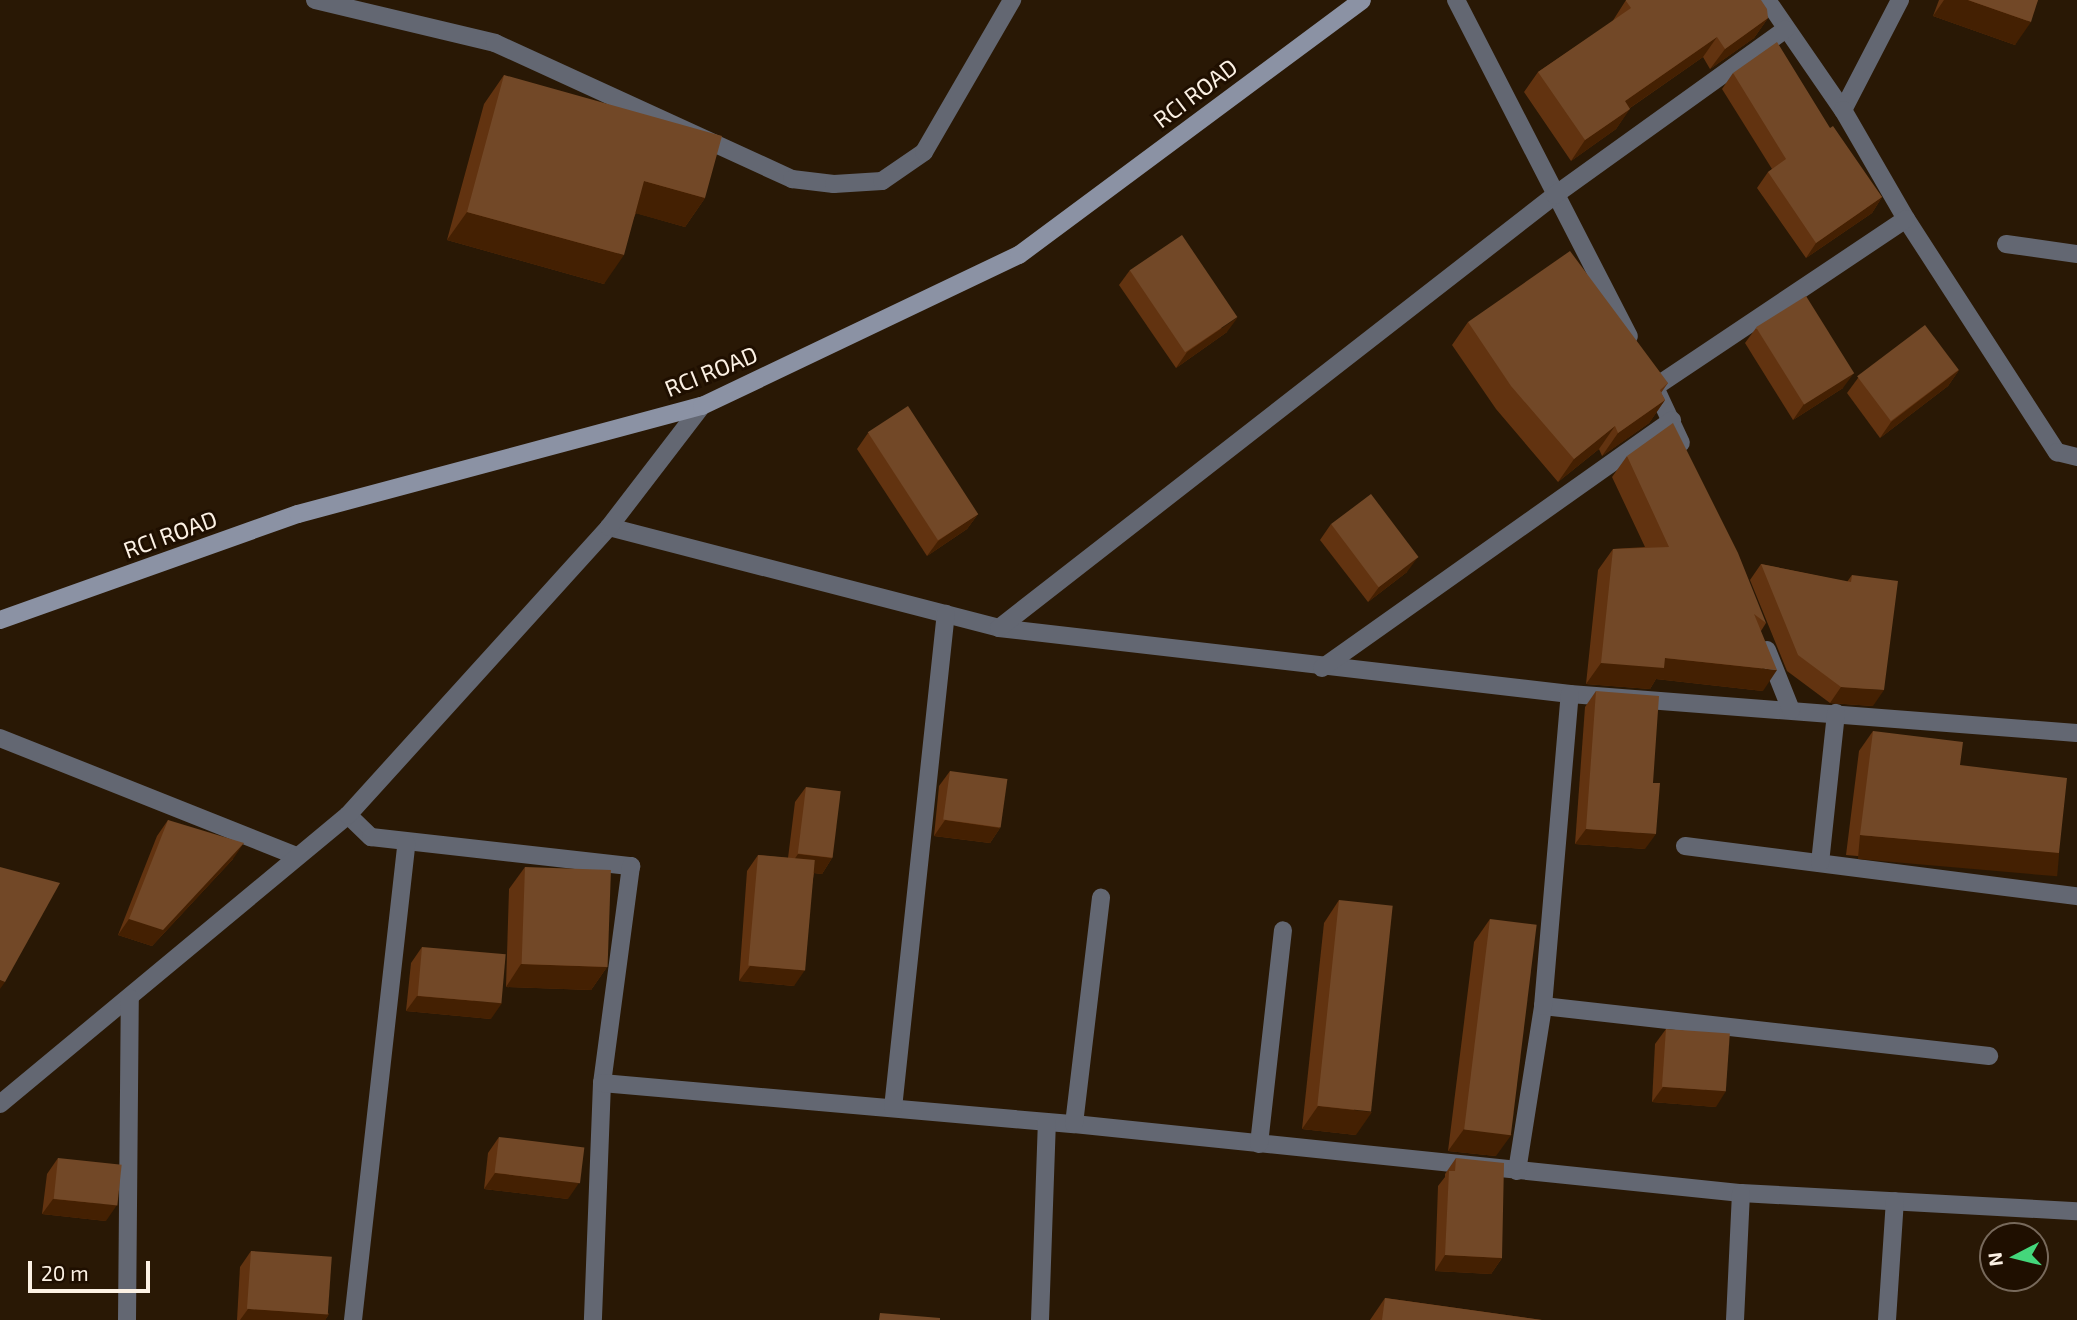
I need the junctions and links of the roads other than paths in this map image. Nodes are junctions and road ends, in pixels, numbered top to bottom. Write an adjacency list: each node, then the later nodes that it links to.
1 (315, 0): 2 (street)
2 (1012, 0)
3 (1362, 0): 14 (street, RCI ROAD)
4 (1456, 0): 9 (street)
5 (1767, 0): 7 (street)
6 (1900, 0): 8 (street)
7 (1786, 29): 8 (street); 9 (street)
8 (1843, 110): 10 (street)
9 (1555, 195): 13 (street); 21 (street)
10 (1906, 219): 13 (street); 16 (street)
11 (2006, 244): 12 (street)
12 (2077, 254)
13 (1655, 387): 15 (street)
14 (702, 406): 18 (street); 20 (street, RCI ROAD)
15 (1672, 421): 17 (street); 23 (street)
16 (2077, 457)
17 (1688, 458)
18 (609, 527): 19 (street); 29 (street)
19 (946, 614): 21 (street); 42 (street)
20 (0, 620)
21 (999, 628): 23 (street)
22 (1760, 634): 25 (street)
23 (1322, 668): 24 (street)
24 (1570, 694): 25 (street); 38 (street)
25 (1791, 709): 26 (street)
26 (1836, 713): 27 (street); 33 (street)
27 (2077, 733)
28 (0, 738): 32 (street)
29 (348, 815): 30 (street); 32 (street)
30 (406, 844): 40 (street); 51 (street)
31 (1685, 846): 33 (street)
32 (298, 856): 37 (street)
33 (1820, 863): 34 (street)
34 (2077, 896)
35 (1101, 898): 44 (street)
36 (1283, 930): 45 (street)
37 (130, 998): 41 (street); 50 (street)
38 (1543, 1006): 39 (street); 46 (street)
39 (1989, 1056)
40 (602, 1083): 42 (street); 52 (street)
41 (0, 1104)
42 (892, 1108): 43 (street)
43 (1047, 1122): 44 (street); 53 (street)
44 (1074, 1124): 45 (street)
45 (1259, 1144): 46 (street)
46 (1517, 1171): 47 (street)
47 (1741, 1193): 48 (street); 54 (street)
48 (1895, 1201): 49 (street); 55 (street)
49 (2077, 1211)
50 (127, 1320)
51 (353, 1320)
52 (593, 1320)
53 (1040, 1320)
54 (1735, 1320)
55 (1887, 1320)

